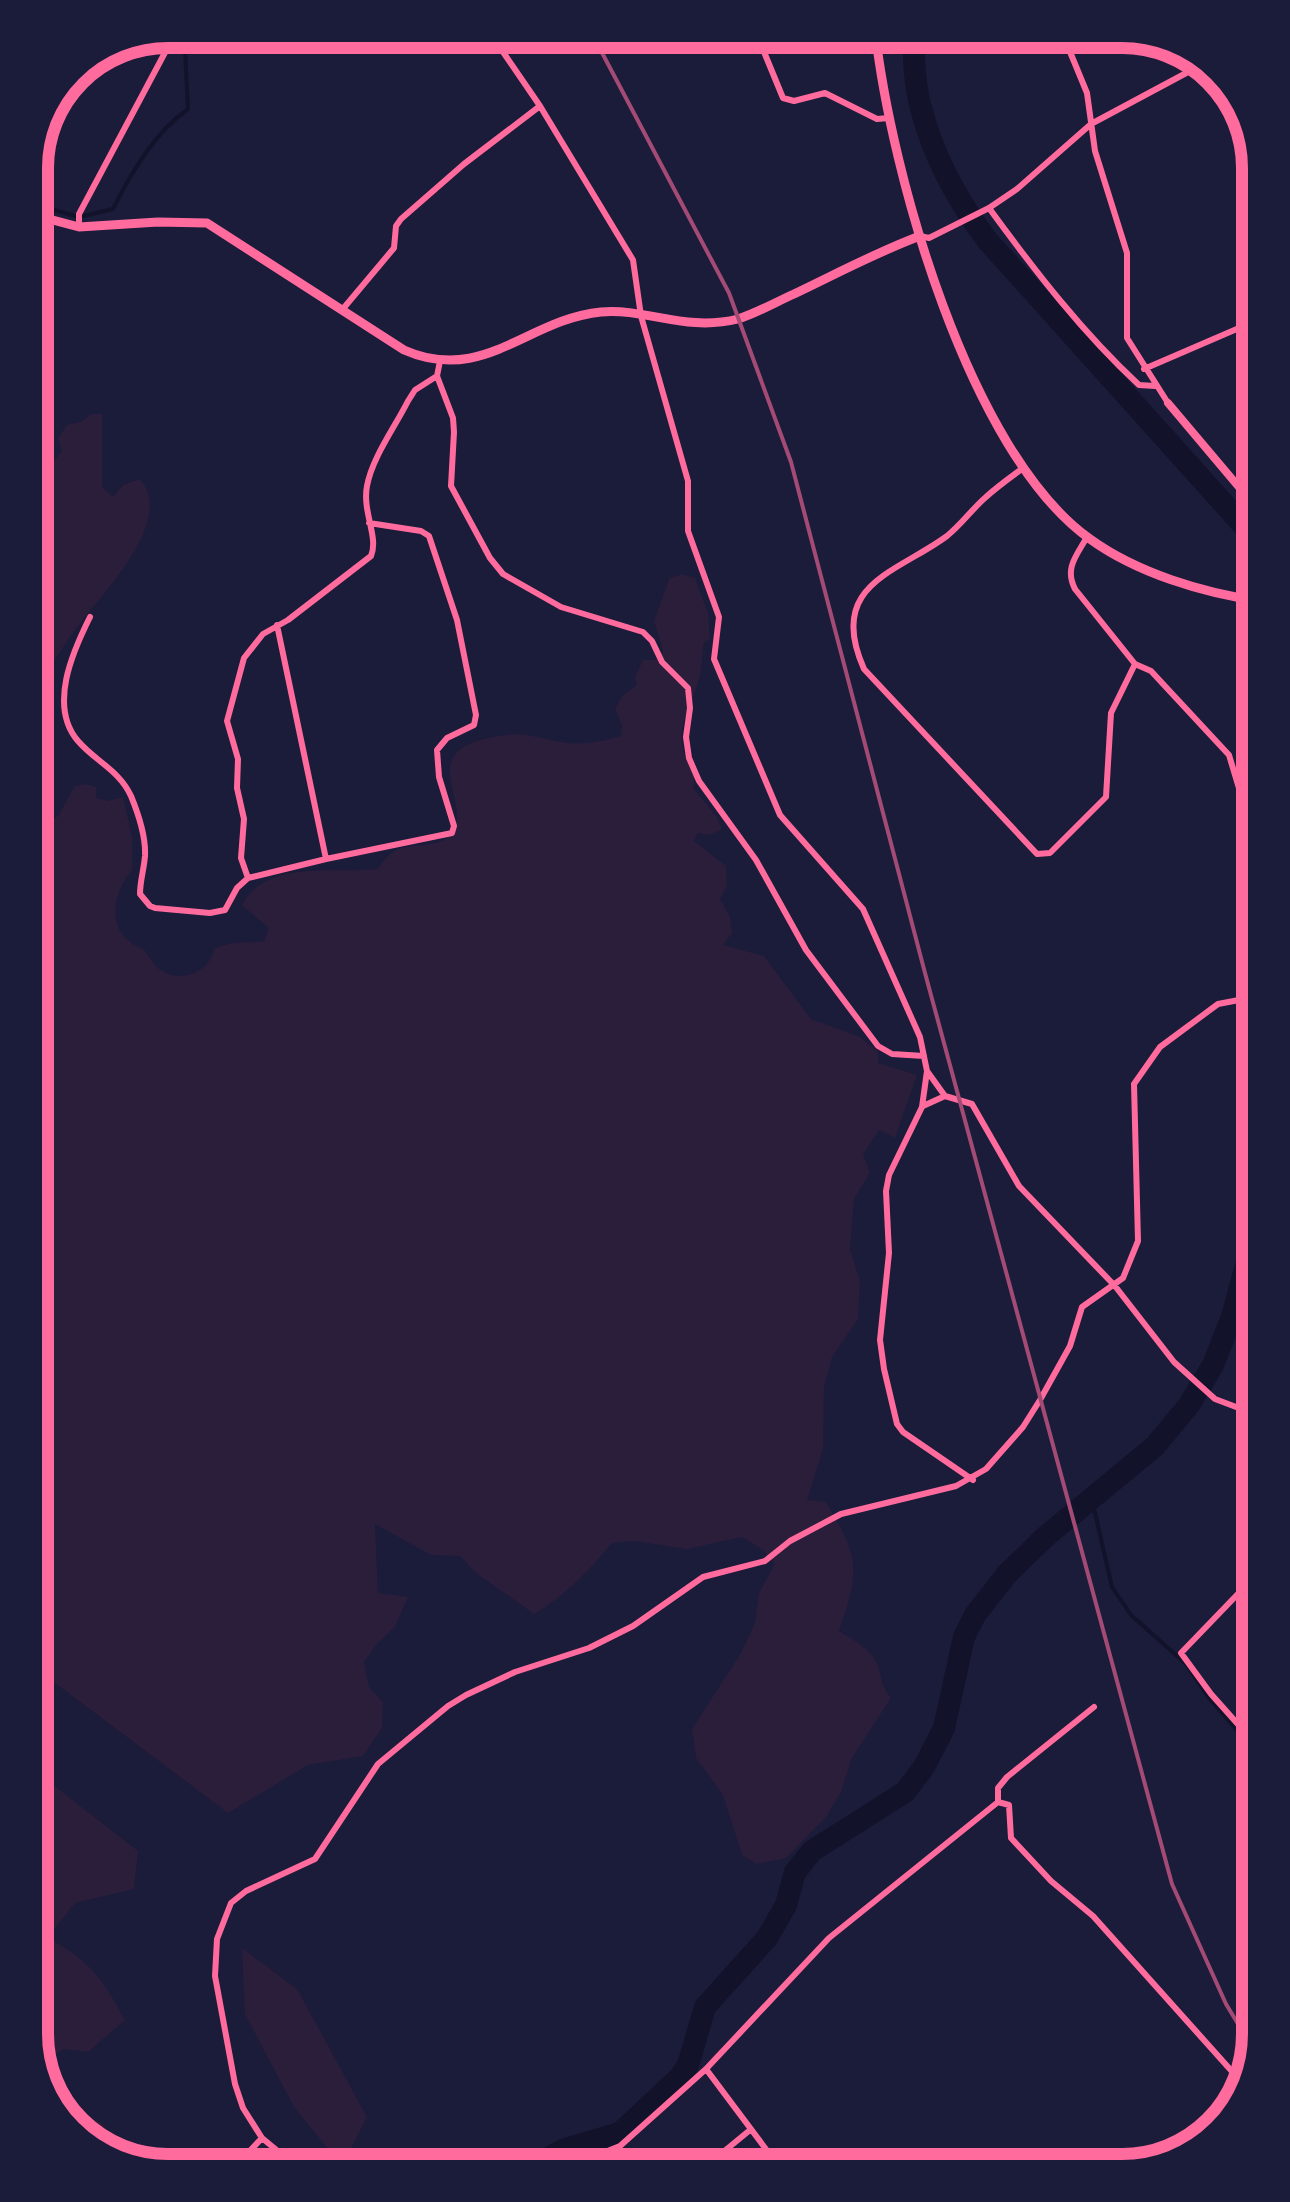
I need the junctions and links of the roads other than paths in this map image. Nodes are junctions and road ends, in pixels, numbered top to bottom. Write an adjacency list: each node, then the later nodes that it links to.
1 (167, 48): 14 (street)
2 (500, 48): 8 (street)
3 (762, 48): 10 (street)
4 (878, 48): 10 (main road)
5 (1069, 48): 11 (street)
6 (1187, 67): 7 (street)
7 (1190, 70): 9 (street); 11 (street)
8 (540, 106): 16 (street); 17 (street)
9 (1226, 107)
10 (889, 118): 15 (main road)
11 (1091, 124): 12 (street); 20 (street)
12 (985, 210): 15 (street); 22 (street)
13 (48, 219): 14 (main road)
14 (79, 227): 16 (main road)
15 (920, 236): 17 (main road); 24 (main road)
16 (342, 310): 19 (main road)
17 (642, 316): 19 (main road); 36 (street)
18 (1242, 326): 20 (street)
19 (440, 361): 21 (street)
20 (1144, 370): 22 (street)
21 (437, 376): 26 (street); 36 (street)
22 (1156, 386): 23 (street)
23 (1168, 403): 25 (street)
24 (1023, 468): 27 (main road); 31 (street)
25 (1242, 491)
26 (369, 523): 30 (street); 33 (street)
27 (1087, 537): 28 (main road); 31 (street)
28 (1242, 598)
29 (90, 618): 34 (street)
30 (277, 625): 33 (street); 34 (street)
31 (1135, 664): 32 (street)
32 (1242, 798)
33 (326, 858): 34 (street)
34 (248, 878)
35 (1242, 999): 40 (street)
36 (924, 1056): 37 (street)
37 (926, 1071): 38 (street); 39 (street)
38 (946, 1096): 39 (street); 40 (street)
39 (922, 1107): 42 (street)
40 (1115, 1286): 41 (street); 42 (street)
41 (1242, 1409)
42 (972, 1480): 50 (street)
43 (1242, 1589): 45 (street)
44 (1094, 1707): 46 (street)
45 (1242, 1729)
46 (998, 1802): 47 (street); 48 (street)
47 (706, 2069): 49 (street); 53 (street)
48 (1235, 2076)
49 (750, 2130): 54 (street); 55 (street)
50 (262, 2138): 51 (street); 52 (street)
51 (247, 2154)
52 (282, 2154)
53 (600, 2154)
54 (721, 2154)
55 (769, 2154)

